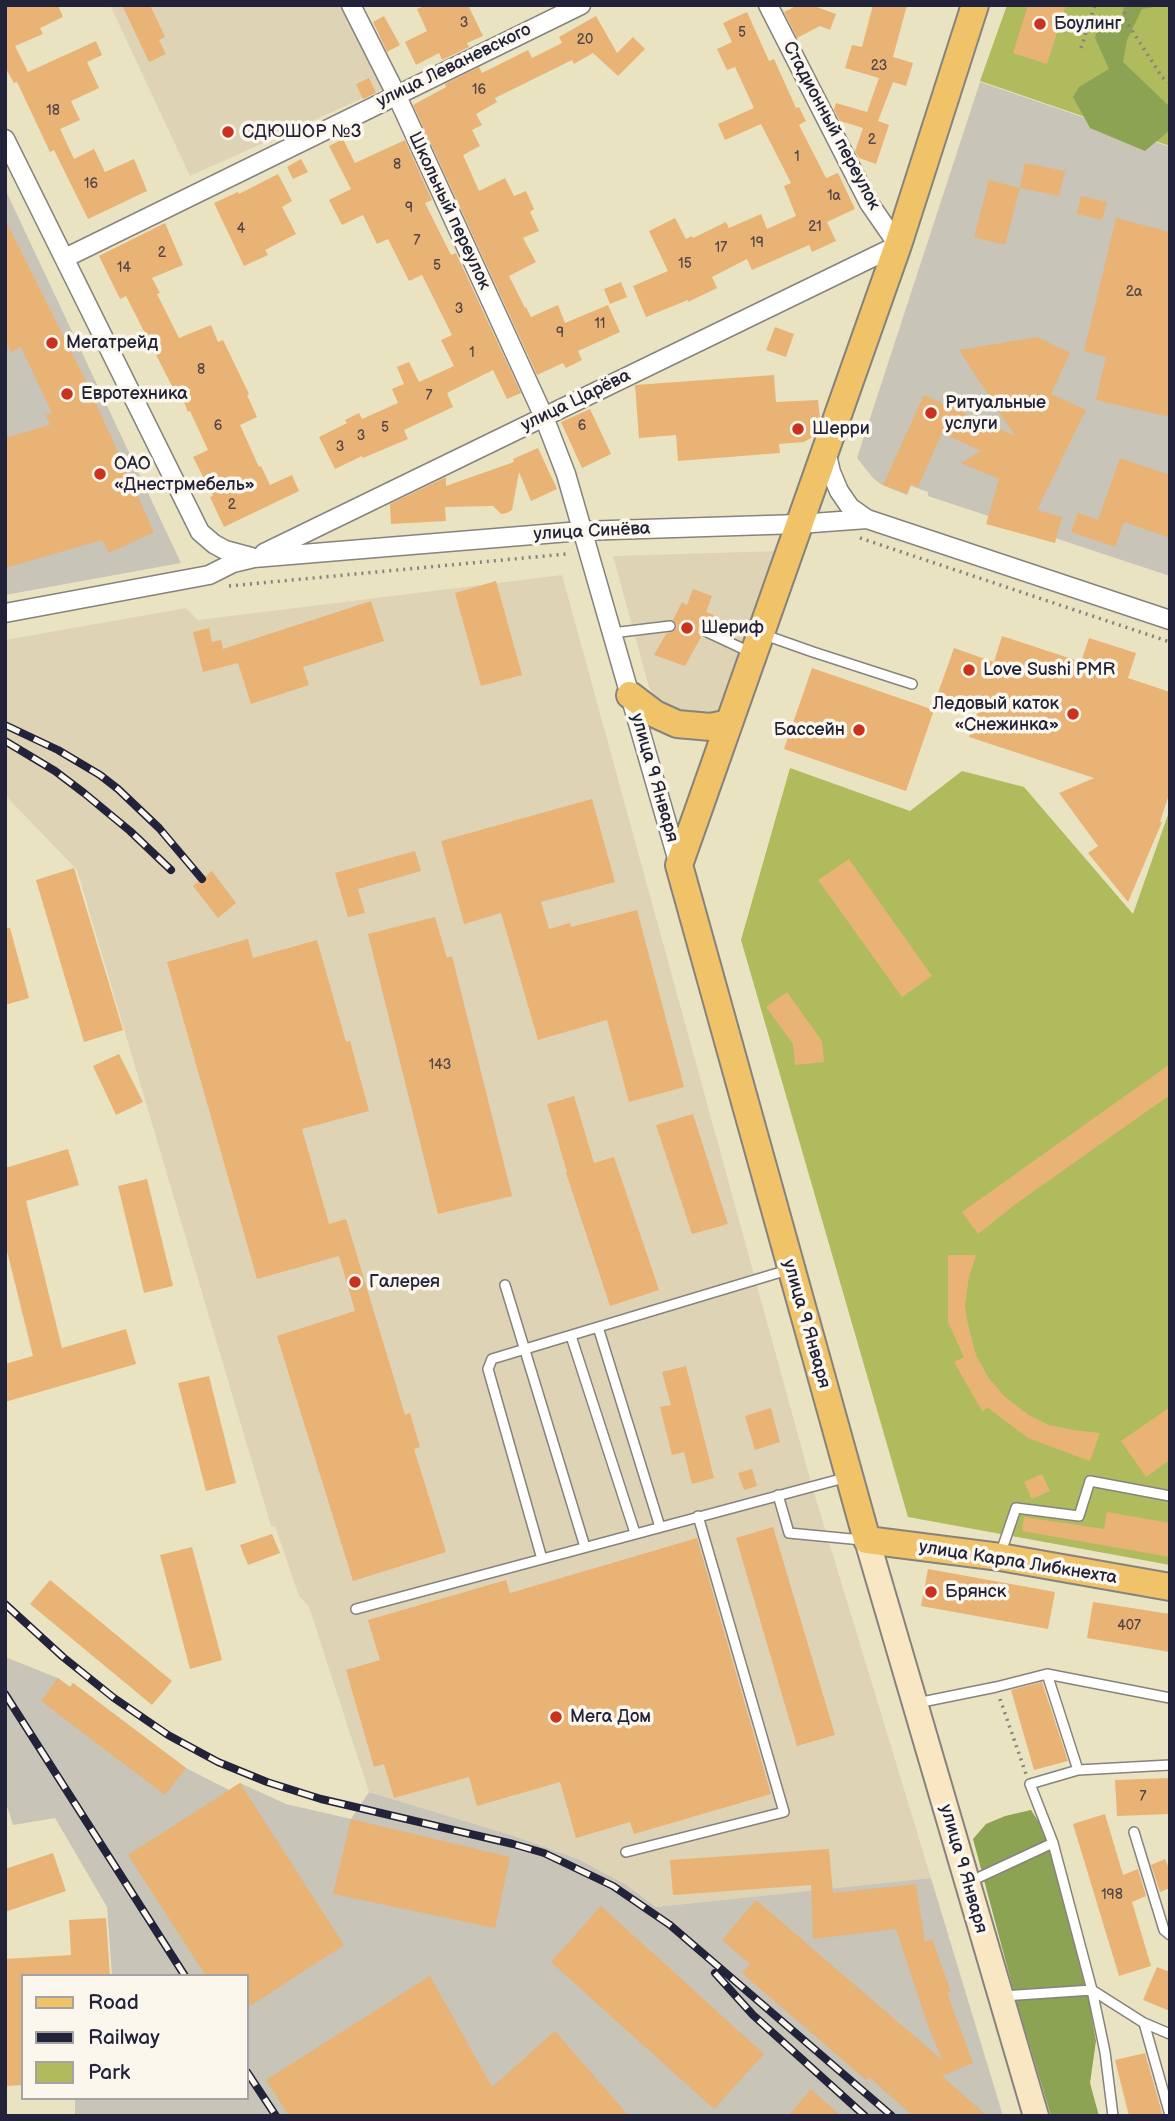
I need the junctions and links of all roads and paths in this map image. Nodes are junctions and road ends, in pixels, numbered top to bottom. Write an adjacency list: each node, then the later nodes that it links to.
1 (351, 5): 9 (street, Школьный переулок)
2 (581, 5): 9 (street, улица Леваневского)
3 (768, 5): 11 (street, Стадионный переулок)
4 (975, 5): 11 (main road)
5 (1095, 5): 7 (path)
6 (1125, 5): 8 (path)
7 (1081, 48)
8 (1170, 83)
9 (396, 94): 12 (street, улица Леваневского); 13 (street, Школьный переулок)
10 (5, 139): 12 (street)
11 (898, 245): 13 (street, улица Царёва); 14 (main road)
12 (65, 258): 20 (street)
13 (544, 417): 17 (street, Школьный переулок); 20 (street, улица Царёва)
14 (825, 451): 15 (street); 16 (main road)
15 (867, 519): 16 (street, улица Синёва); 23 (street, улица Синёва)
16 (799, 524): 17 (street, улица Синёва); 28 (main road)
17 (581, 531): 20 (street, улица Синёва); 26 (street, улица 9 Января)
18 (852, 535): 27 (path)
19 (566, 554): 21 (path)
20 (254, 558): 22 (street, улица Синёва)
21 (223, 587)
22 (5, 613)
23 (1170, 620)
24 (670, 626): 26 (lane)
25 (705, 631): 28 (lane)
26 (612, 633): 30 (street, улица 9 Января)
27 (1170, 642)
28 (757, 643): 29 (lane); 31 (main road)
29 (912, 684)
30 (630, 695): 31 (main road); 32 (street, улица 9 Января)
31 (729, 723): 32 (main road)
32 (679, 865): 33 (main road, улица 9 Января)
33 (791, 1269): 35 (lane); 38 (main road, улица 9 Января)
34 (505, 1285): 37 (lane)
35 (598, 1327): 36 (lane); 42 (lane)
36 (571, 1336): 37 (lane); 43 (lane)
37 (526, 1349): 45 (lane); 47 (lane)
38 (849, 1477): 39 (lane); 44 (main road, улица 9 Января)
39 (778, 1495): 41 (lane); 44 (lane)
40 (1170, 1496): 46 (lane)
41 (698, 1516): 42 (lane); 59 (lane)
42 (660, 1527): 43 (lane)
43 (635, 1533): 45 (lane)
44 (867, 1540): 46 (main road, улица Карла Либкнехта); 53 (street, улица 9 Января)
45 (585, 1547): 47 (lane)
46 (1000, 1557): 48 (main road, улица Карла Либкнехта)
47 (542, 1559): 49 (lane)
48 (1170, 1587)
49 (356, 1609)
50 (1047, 1674): 51 (lane); 52 (lane); 55 (lane)
51 (996, 1687): 53 (lane); 56 (path)
52 (1170, 1698)
53 (914, 1703): 60 (street, улица 9 Января)
54 (1170, 1765): 55 (lane)
55 (1077, 1770): 56 (lane)
56 (1030, 1784): 58 (lane)
57 (1134, 1832): 61 (lane)
58 (1054, 1843): 60 (lane); 62 (lane)
59 (626, 1852)
60 (967, 1883): 63 (street, улица 9 Января)
61 (1170, 1936)
62 (1092, 1990): 63 (lane); 64 (lane); 68 (lane)
63 (1000, 1997): 67 (street, улица 9 Января)
64 (1144, 2024): 65 (lane); 66 (lane)
65 (1170, 2034)
66 (1170, 2115)
67 (1035, 2116)
68 (1113, 2116)

